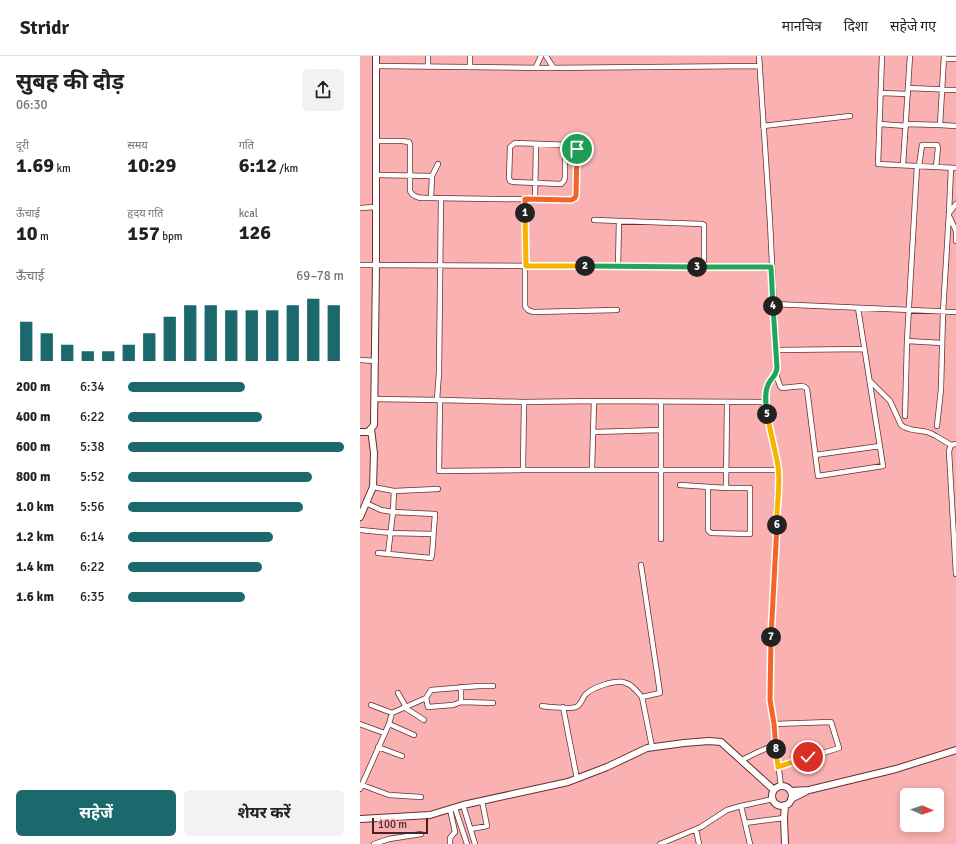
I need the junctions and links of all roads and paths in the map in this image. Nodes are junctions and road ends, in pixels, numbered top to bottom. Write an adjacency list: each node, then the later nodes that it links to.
1 (376, 56): 11 (street)
2 (428, 56): 13 (street)
3 (470, 56): 14 (street)
4 (541, 56): 15 (street)
5 (546, 56): 16 (street)
6 (758, 56): 12 (street)
7 (882, 56): 20 (street)
8 (910, 56): 17 (street)
9 (944, 58): 10 (street); 18 (street)
10 (956, 60)
11 (376, 66): 13 (street); 28 (street)
12 (759, 66): 16 (street); 26 (street)
13 (428, 67): 14 (street)
14 (470, 67): 15 (street)
15 (536, 67): 16 (street)
16 (553, 67)
17 (908, 88): 18 (street); 21 (street)
18 (943, 90): 19 (street); 25 (street)
19 (956, 90)
20 (881, 93): 21 (street); 23 (street)
21 (908, 94): 24 (street)
22 (850, 116): 26 (street)
23 (880, 124): 24 (street); 32 (street)
24 (906, 125): 25 (street); 32 (street)
25 (940, 125): 27 (street)
26 (763, 126): 58 (street)
27 (956, 126)
28 (377, 141): 36 (street); 37 (street)
29 (536, 144): 30 (street); 39 (street); 39 (street)
30 (565, 145): 39 (street); 43 (street)
31 (438, 164): 38 (street)
32 (904, 166): 33 (street)
33 (918, 166): 34 (street); 34 (street); 62 (street)
34 (936, 167): 35 (street)
35 (954, 168): 47 (street)
36 (377, 175): 37 (street); 45 (street)
37 (410, 176): 38 (street); 40 (street)
38 (432, 176): 40 (street)
39 (535, 184): 43 (street)
40 (431, 198): 41 (street)
41 (441, 198): 42 (street); 54 (street)
42 (525, 199): 43 (street); 55 (street)
43 (535, 199)
44 (956, 204): 47 (street)
45 (376, 207): 46 (street); 53 (street)
46 (360, 208)
47 (949, 214): 50 (street); 63 (street)
48 (594, 220): 49 (street)
49 (619, 221): 56 (street); 57 (street)
50 (956, 232): 51 (street)
51 (956, 241)
52 (360, 265): 53 (street)
53 (376, 265): 54 (street); 70 (street)
54 (440, 265): 55 (street); 74 (street)
55 (526, 266): 56 (street); 61 (street)
56 (618, 266): 57 (street)
57 (704, 267): 58 (street)
58 (771, 267): 59 (street)
59 (773, 304): 60 (street); 68 (street)
60 (858, 308): 62 (street); 67 (street)
61 (617, 310)
62 (909, 310): 63 (street); 65 (street)
63 (943, 312): 64 (street); 66 (street)
64 (956, 312)
65 (908, 341): 66 (street); 80 (street)
66 (942, 343): 81 (street)
67 (864, 349): 68 (street); 72 (street)
68 (776, 350): 71 (street)
69 (360, 360): 70 (street)
70 (376, 361): 73 (street)
71 (776, 374): 79 (street); 88 (street)
72 (870, 380): 86 (street); 87 (street)
73 (374, 399): 74 (street); 82 (street)
74 (439, 400): 76 (street); 91 (street)
75 (594, 401): 76 (street); 77 (street); 85 (street)
76 (524, 402): 91 (street)
77 (661, 402): 78 (street); 83 (street)
78 (727, 402): 79 (street); 92 (street)
79 (766, 402): 93 (street)
80 (905, 416)
81 (937, 426)
82 (371, 429): 84 (street); 96 (street)
83 (661, 430): 85 (street); 90 (street)
84 (360, 432)
85 (593, 432): 89 (street)
86 (954, 444): 95 (street)
87 (880, 446): 88 (street); 88 (street)
88 (815, 455)
89 (592, 469): 90 (street); 91 (street)
90 (661, 469): 92 (street); 107 (street)
91 (524, 470)
92 (726, 470): 93 (street); 98 (street)
93 (778, 470): 128 (street)
94 (680, 485): 97 (street)
95 (954, 485): 111 (street)
96 (373, 487): 100 (street); 101 (street)
97 (708, 488): 98 (street); 98 (street)
98 (726, 488)
99 (438, 489): 100 (street)
100 (394, 491): 102 (street)
101 (366, 503): 102 (street); 103 (street)
102 (393, 512): 105 (street); 106 (street)
103 (360, 517)
104 (360, 530): 105 (street)
105 (391, 533): 106 (street); 109 (street)
106 (433, 534): 109 (street)
107 (661, 539)
108 (378, 553): 109 (street)
109 (388, 554)
110 (641, 565): 116 (street)
111 (956, 566): 112 (street)
112 (956, 574)
113 (493, 686): 114 (street)
114 (461, 687): 117 (street); 118 (street)
115 (398, 693): 122 (street)
116 (642, 697): 123 (street); 133 (street)
117 (426, 698): 118 (street); 122 (street)
118 (461, 702): 119 (street)
119 (493, 703)
120 (371, 705): 124 (street)
121 (542, 706): 123 (street)
122 (405, 707): 124 (street); 125 (street)
123 (563, 707): 138 (street)
124 (392, 713): 127 (street)
125 (424, 720)
126 (360, 724): 129 (street)
127 (388, 724): 129 (street); 130 (street)
128 (774, 724): 131 (street); 137 (street)
129 (384, 733): 132 (street)
130 (414, 735)
131 (775, 746): 136 (street); 137 (street)
132 (378, 747): 135 (street); 140 (street)
133 (652, 747): 136 (street); 138 (street)
134 (956, 750): 142 (street)
135 (402, 756)
136 (742, 760): 141 (street)
137 (778, 767): 139 (street)
138 (577, 778): 147 (street)
139 (781, 786): 141 (street); 143 (street)
140 (361, 787): 144 (street)
141 (774, 790): 145 (street)
142 (809, 790): 143 (street); 146 (street)
143 (790, 791): 146 (street)
144 (421, 797)
145 (773, 799): 149 (street); 150 (street)
146 (791, 799): 149 (street)
147 (482, 801): 148 (street); 155 (street)
148 (463, 805): 151 (street); 155 (street)
149 (785, 805): 152 (street)
150 (741, 806): 154 (street); 156 (street)
151 (453, 808): 153 (street); 159 (street); 160 (street)
152 (784, 818): 154 (street); 165 (street)
153 (360, 819)
154 (744, 823): 164 (street)
155 (471, 829): 161 (street)
156 (696, 829): 162 (street); 163 (street)
157 (420, 834): 158 (street)
158 (374, 844)
159 (450, 844)
160 (466, 844)
161 (475, 844)
162 (660, 844)
163 (699, 844)
164 (750, 844)
165 (785, 844)

